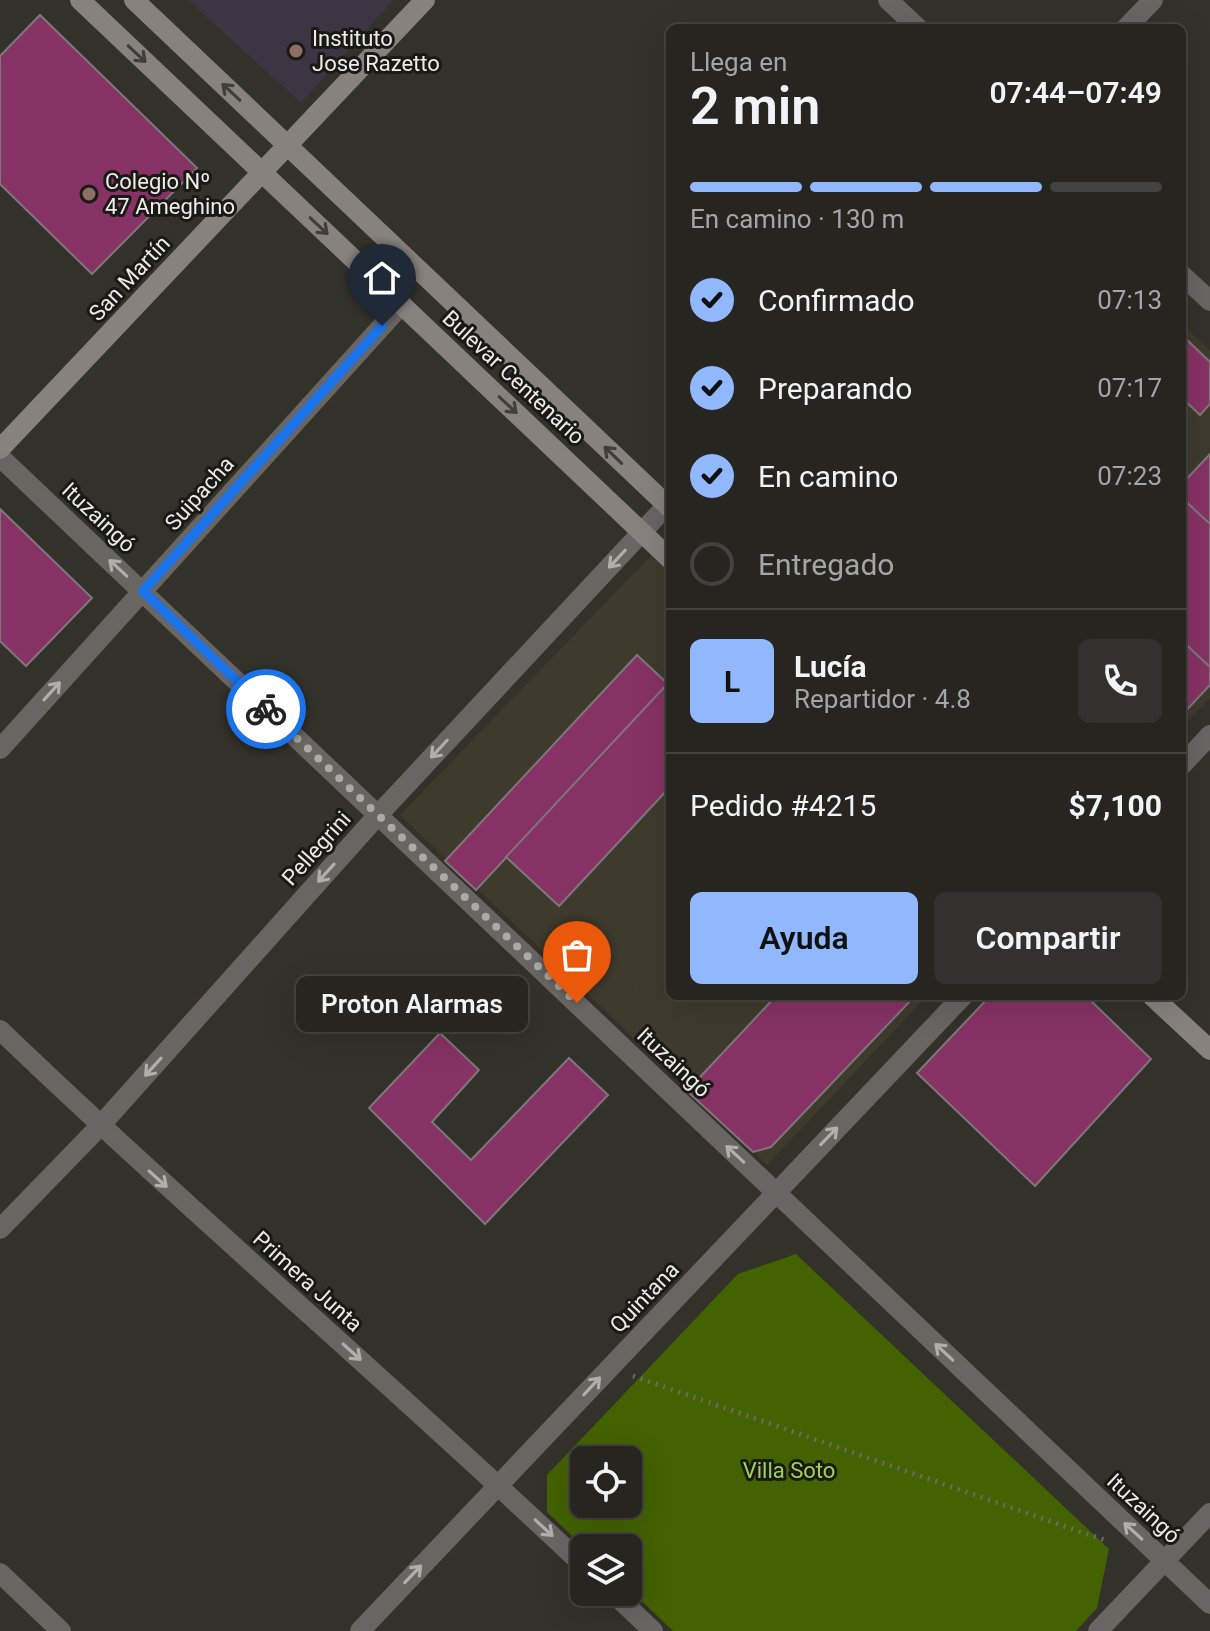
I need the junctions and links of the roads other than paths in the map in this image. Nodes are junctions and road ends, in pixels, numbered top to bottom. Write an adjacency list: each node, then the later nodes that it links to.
1 (80, 0): 9 (main road, Bulevar Centenario, one-way to 9)
2 (134, 0): 8 (main road, Bulevar Centenario, one-way to 2)
3 (425, 0): 8 (main road, San Martín)
4 (888, 0): 6 (street)
5 (1153, 0): 7 (street)
6 (914, 24)
7 (1130, 24)
8 (288, 145): 9 (main road, San Martín); 15 (main road, Bulevar Centenario, one-way to 8)
9 (262, 172): 12 (main road, Bulevar Centenario, one-way to 12); 13 (main road, San Martín)
10 (1186, 279): 11 (street)
11 (1210, 301)
12 (402, 304): 17 (main road, Bulevar Centenario, one-way to 17); 19 (street, Suipacha)
13 (0, 449)
14 (0, 457): 19 (street, Ituzaingó, one-way to 14)
15 (666, 502)
16 (666, 508): 17 (street, Pellegrini)
17 (642, 532): 18 (main road, Bulevar Centenario); 23 (street, Pellegrini, one-way to 23)
18 (666, 555)
19 (143, 591): 21 (street, Suipacha, one-way to 19); 23 (street, Ituzaingó)
20 (1210, 735): 22 (street)
21 (0, 749)
22 (1186, 761)
23 (378, 815): 28 (street, Pellegrini, one-way to 28); 29 (street, Ituzaingó, one-way to 23)
24 (959, 1000): 29 (street, Quintana, one-way to 24)
25 (1156, 1000): 27 (main road)
26 (0, 1030): 28 (street, Primera Junta)
27 (1210, 1050)
28 (100, 1126): 30 (street, Pellegrini); 31 (street, Primera Junta, one-way to 31)
29 (776, 1192): 31 (street, Quintana, one-way to 29); 34 (street, Ituzaingó, one-way to 29)
30 (0, 1229)
31 (498, 1485): 33 (street, Primera Junta, one-way to 33); 39 (street, Quintana, one-way to 31)
32 (1210, 1513): 34 (street)
33 (570, 1553)
34 (1165, 1561): 36 (street, Ituzaingó); 41 (street)
35 (0, 1573): 38 (street)
36 (1210, 1604)
37 (627, 1606): 40 (street)
38 (61, 1631)
39 (360, 1631)
40 (653, 1631)
41 (1098, 1631)

